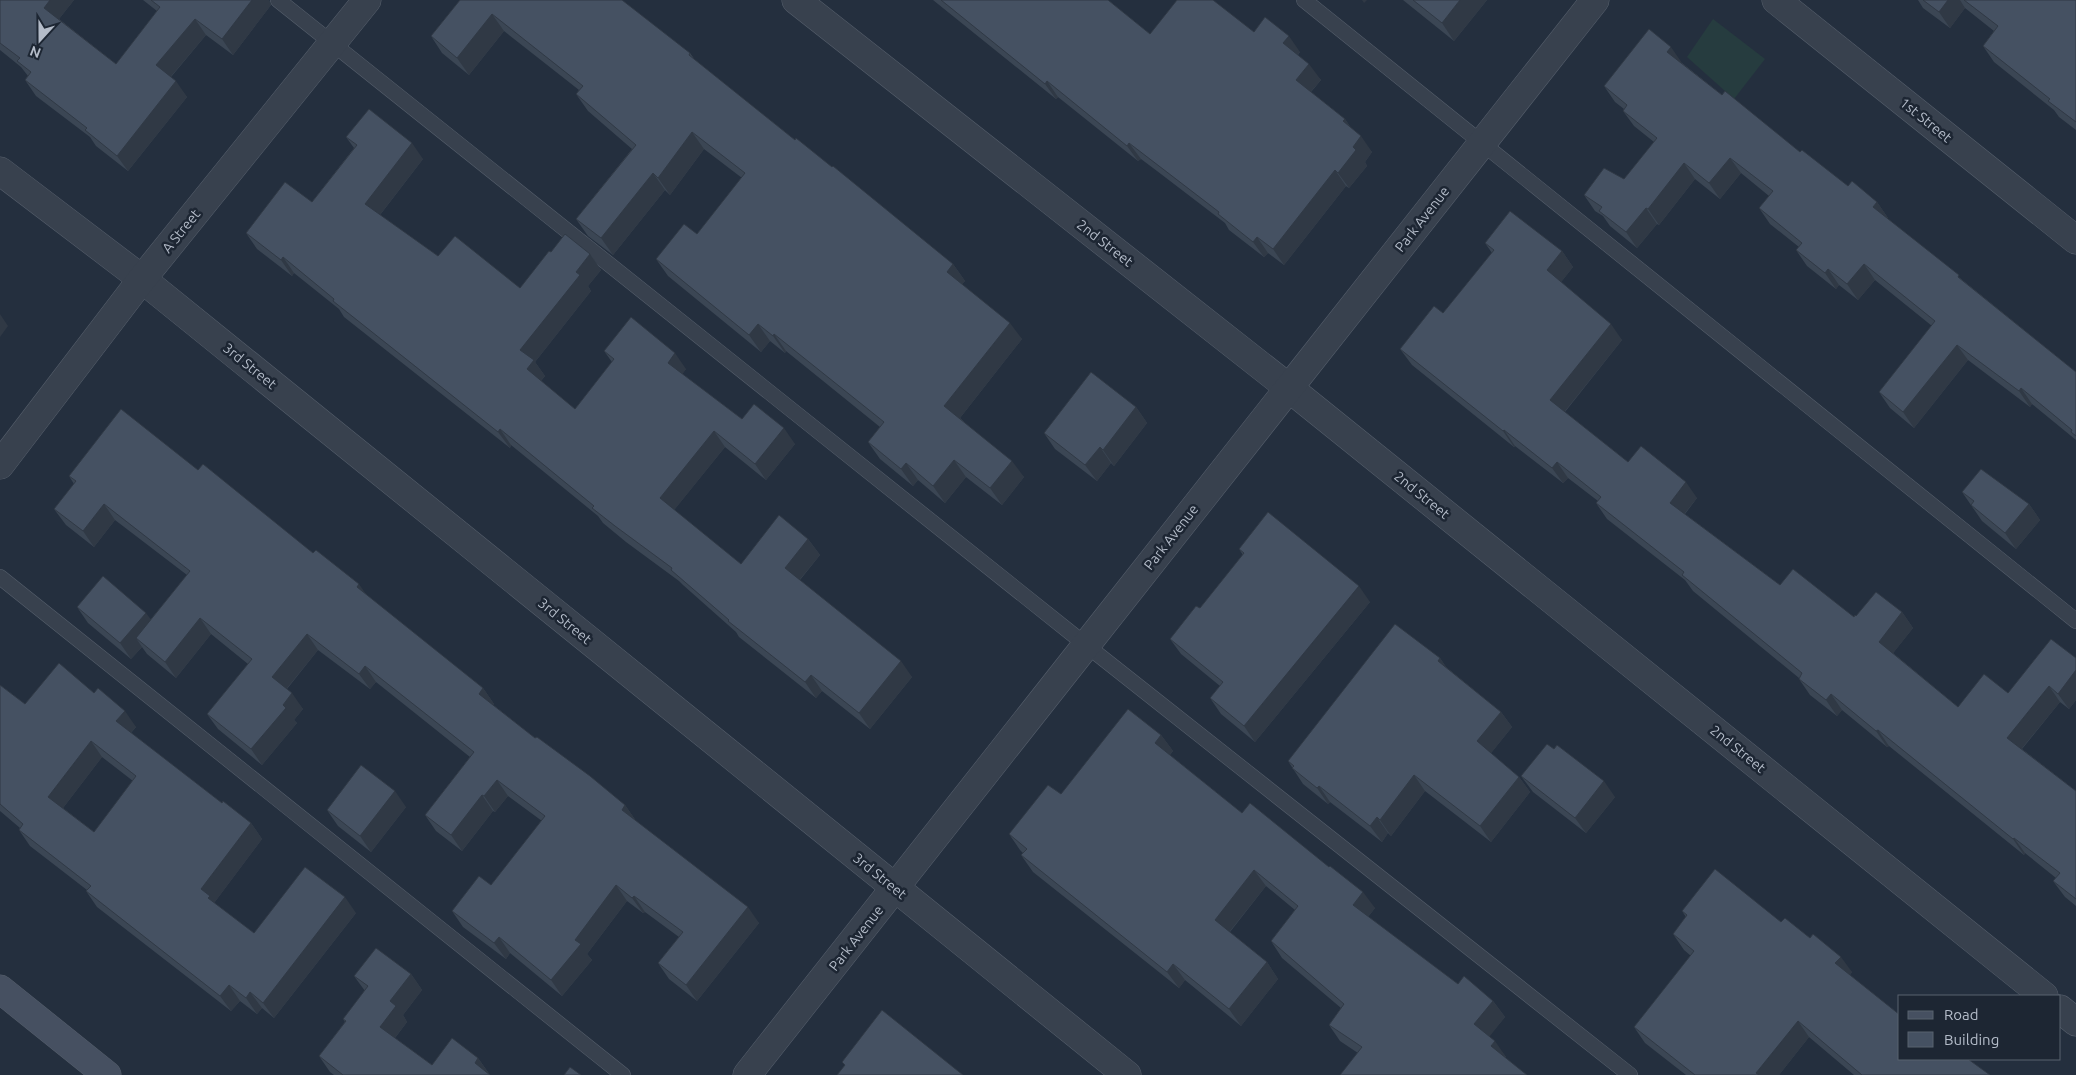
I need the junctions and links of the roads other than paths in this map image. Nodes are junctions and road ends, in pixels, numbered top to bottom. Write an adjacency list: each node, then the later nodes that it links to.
1 (278, 0): 7 (lane)
2 (367, 0): 7 (street, A Street)
3 (796, 0): 12 (street, 2nd Street)
4 (1304, 0): 8 (lane)
5 (1596, 0): 8 (street, Park Avenue)
6 (1776, 0): 10 (street, 1st Street)
7 (332, 43): 11 (street, A Street); 16 (lane)
8 (1483, 143): 12 (street, Park Avenue); 15 (lane)
9 (0, 171): 11 (street, 3rd Street)
10 (2076, 240)
11 (142, 279): 13 (street, A Street); 17 (street, 3rd Street)
12 (1289, 388): 16 (street, Park Avenue); 19 (street, 2nd Street)
13 (0, 465)
14 (0, 577): 23 (lane)
15 (2076, 621)
16 (1086, 645): 17 (street, Park Avenue); 26 (lane)
17 (895, 888): 24 (street, Park Avenue); 25 (street, 3rd Street)
18 (0, 990): 22 (main road)
19 (2043, 995)
20 (2061, 1010): 21 (street)
21 (2076, 1022)
22 (107, 1075)
23 (623, 1075)
24 (748, 1075)
25 (1127, 1075)
26 (1630, 1075)

